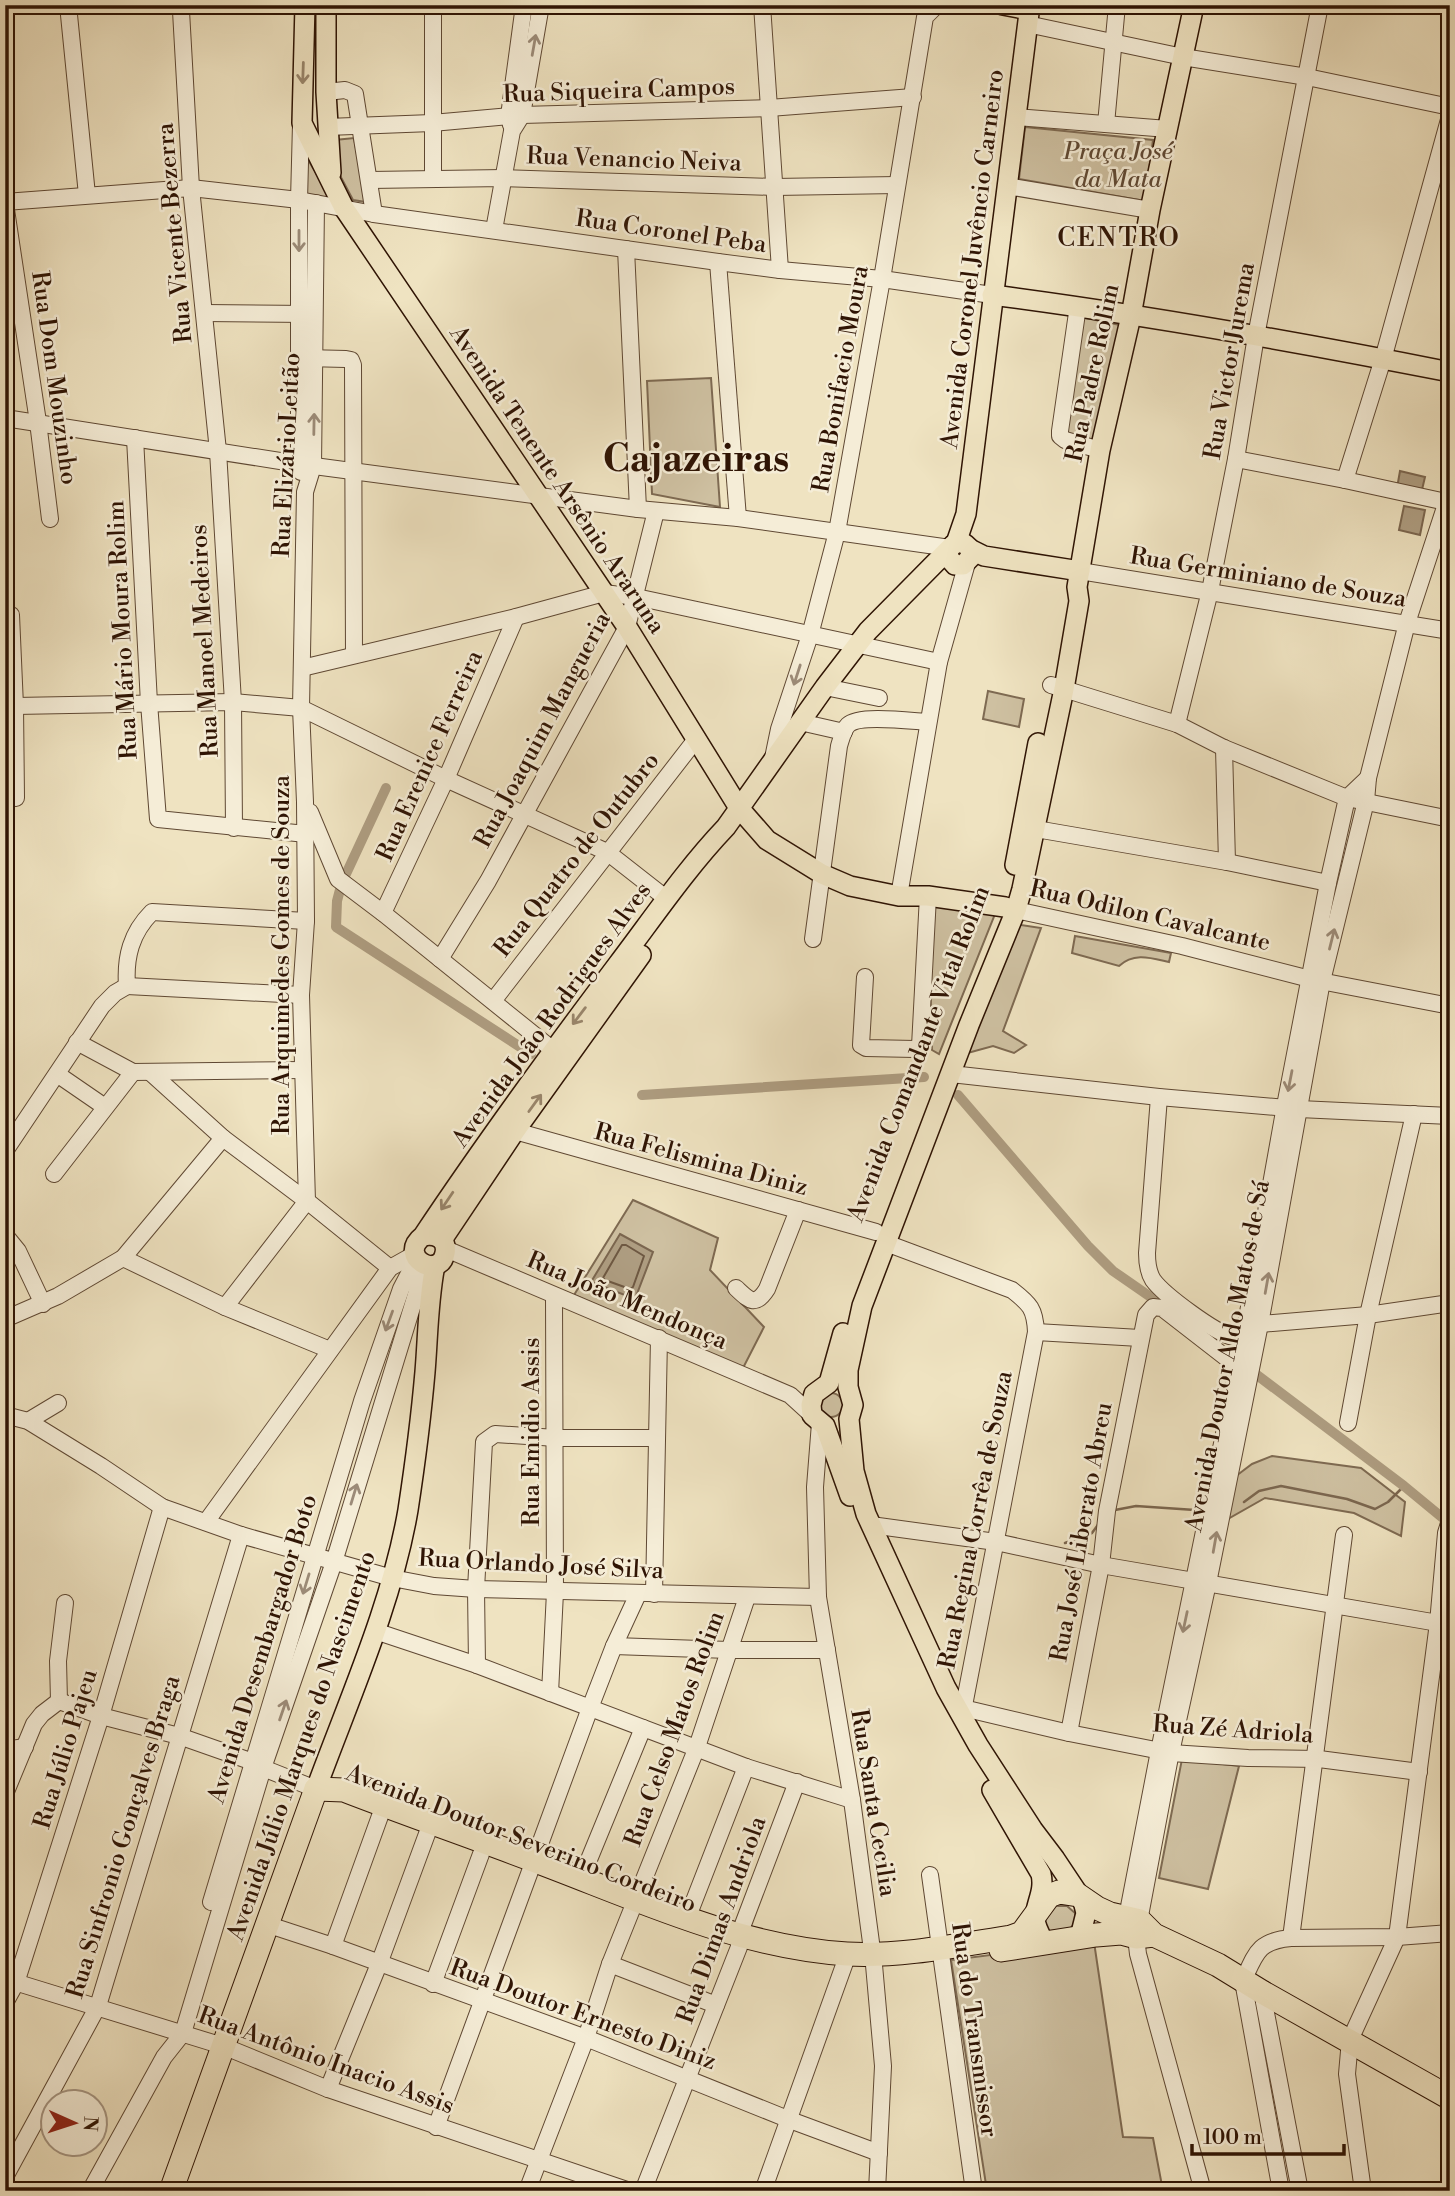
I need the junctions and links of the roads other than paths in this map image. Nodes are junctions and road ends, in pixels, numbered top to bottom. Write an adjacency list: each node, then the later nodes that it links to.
1 (68, 5): 39 (street)
2 (305, 5): 25 (main road, one-way to 25)
3 (326, 5): 18 (main road)
4 (433, 5): 26 (street)
5 (524, 5): 24 (street)
6 (541, 5): 24 (street, one-way to 6)
7 (762, 5): 21 (street)
8 (937, 5): 19 (street, Rua Bonifacio Moura)
9 (1003, 5): 14 (main road)
10 (1117, 5): 15 (street)
11 (1194, 5): 16 (main road, Rua Padre Rolim)
12 (1320, 5): 17 (street, Rua Victor Jurema)
13 (180, 7): 38 (street, Rua Vicente Bezerra)
14 (1029, 13): 15 (street); 23 (main road, Avenida Coronel Juvêncio Carneiro)
15 (1114, 43): 16 (street); 27 (street)
16 (1183, 57): 17 (street); 30 (main road, Rua Padre Rolim)
17 (1307, 77): 20 (street); 56 (street, Rua Victor Jurema)
18 (326, 92): 28 (street); 29 (main road)
19 (913, 97): 21 (street, Rua Siqueira Campos); 35 (street, Rua Bonifacio Moura)
20 (1450, 107)
21 (769, 108): 24 (street, Rua Siqueira Campos); 37 (street)
22 (1450, 116): 58 (street)
23 (1015, 117): 27 (street); 36 (main road, Avenida Coronel Juvêncio Carneiro)
24 (514, 121): 26 (street, Rua Siqueira Campos); 32 (street)
25 (302, 123): 34 (main road, Avenida Tenente Arsênio Araruna); 40 (street)
26 (432, 123): 28 (street, Rua Siqueira Campos); 31 (street)
27 (1106, 124): 30 (street)
28 (361, 125): 29 (street, Rua Siqueira Campos); 33 (street)
29 (327, 127): 34 (main road)
30 (1168, 129): 44 (main road, Rua Padre Rolim)
31 (433, 178): 32 (street, Rua Venancio Neiva); 33 (street, Rua Venancio Neiva)
32 (504, 178): 37 (street, Rua Venancio Neiva); 46 (street)
33 (370, 180): 45 (street)
34 (331, 181): 43 (main road, Avenida Tenente Arsênio Araruna)
35 (897, 185): 37 (street, Rua Venancio Neiva); 50 (street, Rua Bonifacio Moura)
36 (1007, 186): 44 (street); 51 (main road, Avenida Coronel Juvêncio Carneiro)
37 (775, 187): 49 (street)
38 (191, 188): 39 (street, Rua Coronel Peba); 40 (street, Rua Coronel Peba); 53 (street, Rua Vicente Bezerra)
39 (87, 195): 41 (street, Rua Coronel Peba)
40 (299, 200): 42 (street, Rua Coronel Peba); 54 (street, one-way to 54)
41 (5, 202): 61 (street, Rua Dom Mouzinho)
42 (316, 204): 43 (street, Rua Coronel Peba); 54 (street, Rua ElizárioLeitão)
43 (344, 208): 45 (street, Rua Coronel Peba); 69 (main road, Avenida Tenente Arsênio Araruna)
44 (1150, 210): 55 (main road, Rua Padre Rolim)
45 (374, 214): 46 (street, Rua Coronel Peba)
46 (494, 230): 47 (street, Rua Coronel Peba)
47 (626, 249): 48 (street, Rua Coronel Peba); 71 (street)
48 (718, 262): 49 (street, Rua Coronel Peba); 73 (street)
49 (780, 270): 50 (street, Rua Coronel Peba)
50 (882, 279): 51 (street, Rua Coronel Peba); 75 (street, Rua Bonifacio Moura)
51 (992, 295): 52 (main road); 76 (main road, Avenida Coronel Juvêncio Carneiro)
52 (1077, 306): 55 (main road); 63 (street)
53 (204, 313): 54 (street); 64 (street, Rua Vicente Bezerra)
54 (307, 314): 57 (street, Rua ElizárioLeitão)
55 (1131, 316): 56 (main road); 63 (main road, Rua Padre Rolim)
56 (1256, 336): 58 (main road); 65 (street, Rua Victor Jurema)
57 (307, 358): 66 (street, Rua ElizárioLeitão); 67 (street)
58 (1382, 359): 59 (main road); 68 (street)
59 (1450, 372)
60 (5, 418): 61 (street)
61 (38, 422): 62 (street); 74 (street, Rua Dom Mouzinho)
62 (135, 438): 64 (street); 95 (street, Rua Mário Moura Rolim)
63 (1100, 450): 77 (main road, Rua Padre Rolim)
64 (218, 451): 66 (street); 94 (street, Rua Manoel Medeiros)
65 (1236, 459): 68 (street); 78 (street, Rua Victor Jurema)
66 (306, 465): 67 (street); 90 (street, Rua ElizárioLeitão)
67 (353, 471): 69 (street); 88 (street)
68 (1345, 480): 70 (street)
69 (541, 497): 71 (street); 79 (main road, Avenida Tenente Arsênio Araruna)
70 (1448, 497): 83 (street, Avenida Doutor Aldo Matos de Sá)
71 (638, 509): 72 (street)
72 (656, 511): 73 (street); 80 (street, Rua Joaquim Mangueria)
73 (738, 518): 75 (street)
74 (50, 519)
75 (837, 532): 76 (street); 86 (street, Rua Bonifacio Moura)
76 (963, 555): 77 (main road, Avenida João Rodrigues Alves); 87 (main road, Avenida João Rodrigues Alves); 89 (street)
77 (1078, 579): 78 (street, Rua Germiniano de Souza); 92 (main road, Avenida Comandante Vital Rolim)
78 (1210, 591): 83 (street, Rua Germiniano de Souza); 100 (street, Rua Victor Jurema)
79 (604, 593): 80 (street); 82 (street); 84 (main road, Avenida Tenente Arsênio Araruna)
80 (636, 597): 84 (street, Rua Joaquim Mangueria); 86 (street)
81 (11, 615): 96 (street)
82 (516, 617): 88 (street); 105 (street, Rua Erenice Ferreira)
83 (1408, 623): 85 (street, Rua Germiniano de Souza); 104 (street, Avenida Doutor Aldo Matos de Sá)
84 (627, 627): 102 (main road, Avenida Tenente Arsênio Araruna); 111 (street, Rua Joaquim Mangueria)
85 (1450, 631)
86 (810, 635): 87 (street); 98 (street, Rua Bonifacio Moura, one-way to 98)
87 (857, 645): 89 (street); 91 (main road, Avenida João Rodrigues Alves)
88 (354, 655): 90 (street)
89 (939, 662): 99 (street)
90 (302, 668): 97 (street, Rua ElizárioLeitão)
91 (825, 687): 93 (street); 98 (main road, Avenida João Rodrigues Alves)
92 (1057, 687): 100 (street); 115 (main road, Avenida Comandante Vital Rolim); 126 (main road, Avenida Comandante Vital Rolim)
93 (879, 698)
94 (233, 702): 95 (street); 97 (street); 114 (street, Rua Manoel Medeiros)
95 (149, 703): 96 (street); 114 (street, Rua Mário Moura Rolim)
96 (15, 706): 106 (street)
97 (301, 708): 105 (street); 109 (street, Rua Arquimedes Gomes de Souza)
98 (792, 719): 101 (street); 110 (main road, Avenida João Rodrigues Alves)
99 (928, 722): 101 (street); 123 (street)
100 (1177, 724): 103 (street)
101 (844, 732): 120 (street)
102 (696, 737): 110 (main road, Avenida Tenente Arsênio Araruna); 117 (street, Rua Quatro de Outubro)
103 (1224, 748): 107 (street); 119 (street)
104 (1368, 778): 107 (street); 108 (street, Avenida Doutor Aldo Matos de Sá)
105 (446, 779): 111 (street); 128 (street, Rua Erenice Ferreira)
106 (16, 798)
107 (1347, 798): 108 (street); 122 (street, Avenida Doutor Aldo Matos de Sá)
108 (1366, 801): 112 (street); 127 (street, Avenida Doutor Aldo Matos de Sá)
109 (305, 802): 116 (street, Rua Arquimedes Gomes de Souza); 121 (street)
110 (739, 808): 113 (main road, Avenida João Rodrigues Alves); 120 (main road, Rua Odilon Cavalcante)
111 (525, 815): 117 (street); 131 (street, Rua Joaquim Mangueria)
112 (1450, 819)
113 (726, 827): 125 (main road, Avenida João Rodrigues Alves); 150 (main road, Avenida João Rodrigues Alves, one-way to 113)
114 (234, 828): 116 (street)
115 (1036, 829): 119 (street); 126 (main road, Avenida Comandante Vital Rolim)
116 (306, 834): 118 (street, Rua Arquimedes Gomes de Souza)
117 (607, 852): 125 (street); 136 (street, Rua Quatro de Outubro)
118 (306, 857): 121 (street); 129 (street, Rua Arquimedes Gomes de Souza)
119 (1227, 862): 122 (street)
120 (822, 874): 123 (main road, Rua Odilon Cavalcante); 130 (street)
121 (338, 878): 128 (street)
122 (1328, 883): 127 (street, Avenida Doutor Aldo Matos de Sá)
123 (898, 896): 124 (main road, Rua Odilon Cavalcante)
124 (928, 896): 126 (main road, Rua Odilon Cavalcante); 132 (street)
125 (667, 899): 139 (main road, Avenida João Rodrigues Alves, one-way to 139)
126 (1010, 909): 133 (street, Rua Odilon Cavalcante); 144 (main road, Avenida Comandante Vital Rolim); 157 (main road, Avenida Comandante Vital Rolim)
127 (1331, 911): 133 (street, Avenida Doutor Aldo Matos de Sá)
128 (383, 913): 131 (street)
129 (306, 921): 134 (street); 135 (street, Rua Arquimedes Gomes de Souza)
130 (814, 939)
131 (440, 959): 136 (street)
132 (865, 977)
133 (1316, 980): 137 (street, Rua Odilon Cavalcante); 147 (street, Avenida Doutor Aldo Matos de Sá)
134 (127, 986): 135 (street); 138 (street)
135 (301, 995): 140 (street, Rua Arquimedes Gomes de Souza)
136 (493, 1001): 139 (street)
137 (1450, 1006)
138 (77, 1042): 141 (street); 143 (street)
139 (553, 1050): 158 (main road, Avenida João Rodrigues Alves, one-way to 158)
140 (303, 1070): 142 (street); 154 (street, Rua Arquimedes Gomes de Souza)
141 (133, 1072): 142 (street); 146 (street)
142 (150, 1072): 151 (street)
143 (57, 1074): 146 (street); 152 (street)
144 (951, 1074): 145 (street); 157 (main road, Avenida Comandante Vital Rolim)
145 (1159, 1097): 147 (street); 172 (street)
146 (105, 1107): 153 (street)
147 (1292, 1107): 148 (street); 168 (street, Avenida Doutor Aldo Matos de Sá, one-way to 147); 172 (street, Avenida Doutor Aldo Matos de Sá)
148 (1414, 1114): 149 (street); 166 (street)
149 (1450, 1116)
150 (515, 1131): 155 (street, Rua Felismina Diniz); 158 (main road, Avenida João Rodrigues Alves)
151 (223, 1138): 154 (street); 159 (street)
152 (5, 1152)
153 (54, 1174)
154 (307, 1201): 160 (street); 165 (street)
155 (798, 1210): 157 (street, Rua Felismina Diniz); 161 (street)
156 (5, 1235): 164 (street)
157 (881, 1237): 169 (street, Rua Felismina Diniz); 177 (main road, Avenida Comandante Vital Rolim); 178 (main road, Avenida Comandante Vital Rolim)
158 (429, 1253): 160 (street); 162 (street, Rua João Mendonça); 173 (street, Avenida Desembargador Boto, one-way to 173); 175 (street, Avenida Desembargador Boto); 198 (main road, Avenida Júlio Marques do Nascimento)
159 (123, 1258): 164 (street); 165 (street)
160 (390, 1268): 174 (street)
161 (736, 1288)
162 (554, 1296): 170 (street, Rua João Mendonça); 187 (street, Rua Emidio Assis)
163 (1450, 1303): 166 (street)
164 (43, 1304): 167 (street)
165 (225, 1307): 174 (street)
166 (1368, 1315): 168 (street); 185 (street)
167 (5, 1320)
168 (1259, 1324): 172 (street, Avenida Doutor Aldo Matos de Sá)
169 (1036, 1332): 171 (street); 194 (street, Rua Regina Corrêa de Souza)
170 (659, 1338): 179 (street, Rua João Mendonça); 186 (street)
171 (1140, 1338): 176 (street, Rua José Liberato Abreu); 197 (street, Rua José Liberato Abreu)
172 (1247, 1345): 176 (street, Avenida Doutor Aldo Matos de Sá)
173 (380, 1349): 175 (street); 195 (street, Avenida Desembargador Boto)
174 (330, 1350): 190 (street)
175 (397, 1354): 196 (street, Avenida Desembargador Boto, one-way to 175)
176 (1242, 1368): 199 (street, Avenida Doutor Aldo Matos de Sá)
177 (823, 1387): 178 (main road); 179 (street); 184 (main road, Avenida Comandante Vital Rolim)
178 (848, 1387): 182 (main road, Avenida Comandante Vital Rolim)
179 (790, 1395): 184 (street)
180 (58, 1403): 183 (street)
181 (5, 1415): 183 (street, Rua Orlando José Silva)
182 (849, 1419): 184 (main road); 191 (main road, Avenida Comandante Vital Rolim)
183 (28, 1421): 188 (street, Rua Orlando José Silva)
184 (819, 1421): 204 (street, Rua Santa Cecilia); 241 (main road)
185 (1348, 1423)
186 (657, 1437): 187 (street); 202 (street)
187 (556, 1438): 200 (street); 201 (street, Rua Emidio Assis)
188 (162, 1507): 190 (street, Rua Orlando José Silva); 217 (street, Rua Júlio Pajeu)
189 (1450, 1520): 207 (street)
190 (205, 1522): 192 (street, Rua Orlando José Silva)
191 (871, 1524): 194 (street); 216 (main road, Avenida Comandante Vital Rolim)
192 (241, 1535): 195 (street, Rua Orlando José Silva); 220 (street, Rua Sinfronio Gonçalves Braga)
193 (1344, 1535): 206 (street)
194 (996, 1542): 197 (street); 216 (street, Rua Regina Corrêa de Souza)
195 (315, 1556): 196 (street, Rua Orlando José Silva); 226 (street, Avenida Desembargador Boto, one-way to 226)
196 (334, 1562): 198 (street, Rua Orlando José Silva); 226 (street, Avenida Desembargador Boto, one-way to 196)
197 (1101, 1565): 199 (street); 219 (street, Rua José Liberato Abreu)
198 (392, 1578): 200 (street, Rua Orlando José Silva); 208 (main road, Avenida Júlio Marques do Nascimento)
199 (1201, 1582): 206 (street); 224 (street, Avenida Doutor Aldo Matos de Sá)
200 (476, 1589): 201 (street, Rua Orlando José Silva); 212 (street)
201 (555, 1592): 202 (street, Rua Orlando José Silva); 213 (street, Rua Emidio Assis)
202 (646, 1594): 203 (street, Rua Orlando José Silva); 209 (street)
203 (747, 1597): 204 (street, Rua Orlando José Silva); 210 (street, Rua Celso Matos Rolim)
204 (818, 1597): 211 (street, Rua Santa Cecilia)
205 (65, 1603): 214 (street)
206 (1334, 1606): 207 (street); 225 (street)
207 (1438, 1623): 228 (street)
208 (374, 1631): 212 (street); 230 (main road, Avenida Júlio Marques do Nascimento)
209 (614, 1646): 210 (street); 215 (street)
210 (729, 1650): 211 (street); 222 (street, Rua Celso Matos Rolim)
211 (827, 1650): 232 (street, Rua Santa Cecilia)
212 (477, 1665): 213 (street)
213 (550, 1693): 215 (street)
214 (59, 1700): 217 (street); 221 (street)
215 (590, 1708): 218 (street); 236 (street)
216 (962, 1712): 219 (street, Rua Zé Adriola); 239 (main road, Avenida Comandante Vital Rolim)
217 (101, 1716): 220 (street); 257 (street, Rua Júlio Pajeu)
218 (643, 1728): 222 (street); 238 (street)
219 (1069, 1734): 224 (street, Rua Zé Adriola)
220 (179, 1736): 226 (street); 263 (street, Rua Sinfronio Gonçalves Braga)
221 (25, 1747): 223 (street); 231 (street)
222 (697, 1747): 227 (street); 240 (street, Rua Celso Matos Rolim)
223 (5, 1749)
224 (1165, 1752): 225 (street, Rua Zé Adriola); 244 (street, Avenida Doutor Aldo Matos de Sá)
225 (1314, 1759): 228 (street, Rua Zé Adriola); 248 (street)
226 (258, 1765): 230 (street); 264 (street, Avenida Desembargador Boto)
227 (746, 1767): 229 (street); 242 (street)
228 (1419, 1772): 247 (street)
229 (797, 1782): 232 (street); 249 (street, Rua Dimas Andriola)
230 (316, 1789): 233 (highway, Avenida Doutor Severino Cordeiro); 234 (highway, Avenida Doutor Severino Cordeiro); 243 (highway, Avenida Júlio Marques do Nascimento)
231 (5, 1794)
232 (852, 1800): 254 (street, Rua Santa Cecilia)
233 (380, 1816): 234 (highway, Avenida Doutor Severino Cordeiro); 251 (street)
234 (430, 1828): 235 (highway, Avenida Doutor Severino Cordeiro); 236 (highway, Avenida Doutor Severino Cordeiro); 255 (street)
235 (481, 1854): 236 (highway, Avenida Doutor Severino Cordeiro); 258 (street)
236 (532, 1866): 238 (highway, Avenida Doutor Severino Cordeiro); 240 (highway, Avenida Doutor Severino Cordeiro); 260 (street)
237 (930, 1875): 252 (street, Rua do Transmissor)
238 (581, 1879): 240 (highway, Avenida Doutor Severino Cordeiro)
239 (1078, 1895): 241 (highway); 244 (highway); 246 (main road)
240 (633, 1905): 242 (highway, Avenida Doutor Severino Cordeiro); 249 (highway, Avenida Doutor Severino Cordeiro); 256 (street, Rua Celso Matos Rolim)
241 (1036, 1912): 250 (main road); 252 (highway, Avenida Doutor Severino Cordeiro)
242 (687, 1919): 249 (highway, Avenida Doutor Severino Cordeiro)
243 (268, 1925): 251 (street, Rua Doutor Ernesto Diniz); 267 (highway, Avenida Júlio Marques do Nascimento)
244 (1139, 1927): 246 (highway); 259 (highway); 286 (street)
245 (1450, 1933): 247 (street)
246 (1080, 1937): 250 (highway)
247 (1397, 1937): 248 (street); 266 (street)
248 (1291, 1938): 259 (street)
249 (739, 1941): 253 (highway, Avenida Doutor Severino Cordeiro); 262 (street, Rua Dimas Andriola)
250 (1045, 1944): 252 (highway, Avenida Doutor Severino Cordeiro)
251 (333, 1946): 255 (street, Rua Doutor Ernesto Diniz)
252 (940, 1954): 254 (highway, Avenida Doutor Severino Cordeiro); 285 (street, Rua do Transmissor)
253 (847, 1959): 254 (highway, Avenida Doutor Severino Cordeiro); 271 (street)
254 (873, 1959): 273 (street, Rua Santa Cecilia)
255 (379, 1964): 258 (street, Rua Doutor Ernesto Diniz); 269 (street)
256 (610, 1964): 262 (street); 265 (street, Rua Celso Matos Rolim)
257 (11, 1981): 261 (street, Rua Júlio Pajeu); 263 (street, Rua Antônio Inacio Assis)
258 (433, 1984): 260 (street, Rua Doutor Ernesto Diniz)
259 (1252, 1987): 266 (highway); 287 (street); 288 (street)
260 (483, 2002): 265 (street, Rua Doutor Ernesto Diniz); 272 (street)
261 (5, 2003)
262 (716, 2005): 268 (street, Rua Dimas Andriola)
263 (98, 2006): 264 (street, Rua Antônio Inacio Assis); 275 (street, Rua Sinfronio Gonçalves Braga)
264 (178, 2031): 267 (street, Rua Antônio Inacio Assis); 278 (street, Avenida Desembargador Boto)
265 (586, 2038): 268 (street, Rua Doutor Ernesto Diniz); 274 (street, Rua Celso Matos Rolim)
266 (1350, 2040): 270 (highway); 289 (street)
267 (223, 2046): 269 (street, Rua Antônio Inacio Assis); 279 (highway, Avenida Júlio Marques do Nascimento)
268 (687, 2077): 271 (street, Rua Doutor Ernesto Diniz); 282 (street, Rua Dimas Andriola)
269 (328, 2089): 272 (street, Rua Antônio Inacio Assis)
270 (1450, 2098)
271 (790, 2120): 273 (street, Rua Doutor Ernesto Diniz); 283 (street)
272 (436, 2127): 274 (street, Rua Antônio Inacio Assis)
273 (879, 2153): 284 (street, Rua Santa Cecilia)
274 (538, 2160): 280 (street, Rua Celso Matos Rolim); 281 (street, Rua Antônio Inacio Assis)
275 (5, 2178)
276 (5, 2186): 277 (street)
277 (13, 2191)
278 (90, 2191)
279 (172, 2191)
280 (527, 2191)
281 (630, 2191)
282 (643, 2191)
283 (763, 2191)
284 (877, 2191)
285 (974, 2191)
286 (1203, 2191)
287 (1281, 2191)
288 (1300, 2191)
289 (1363, 2191)

